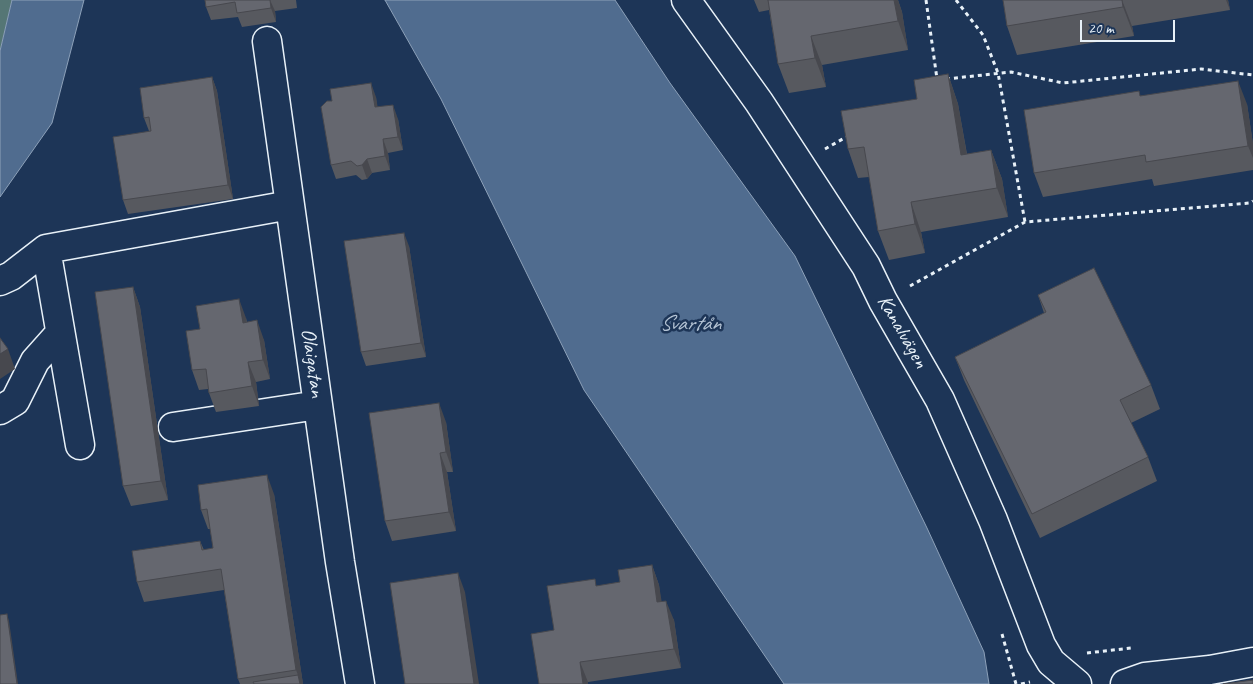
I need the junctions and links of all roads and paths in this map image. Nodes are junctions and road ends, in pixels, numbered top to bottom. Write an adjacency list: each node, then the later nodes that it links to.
1 (686, 0): 10 (street, Kanalvägen)
2 (926, 0): 7 (path)
3 (956, 0): 5 (path)
4 (267, 42): 12 (street, Olaigatan)
5 (998, 73): 6 (path); 7 (path); 13 (path)
6 (1253, 76)
7 (937, 80): 8 (path)
8 (930, 86)
9 (853, 132): 10 (path)
10 (800, 165): 16 (street, Kanalvägen)
11 (1253, 201): 13 (path)
12 (290, 205): 14 (street); 18 (street, Olaigatan)
13 (1025, 222): 16 (path)
14 (46, 249): 15 (street); 17 (street)
15 (0, 282)
16 (883, 301): 26 (street, Kanalvägen)
17 (60, 333): 19 (street); 21 (street)
18 (318, 405): 20 (street); 24 (street, Olaigatan)
19 (0, 410)
20 (173, 426)
21 (80, 445)
22 (1000, 625): 25 (path)
23 (1253, 662): 27 (street)
24 (360, 684)
25 (1016, 684)
26 (1077, 684)
27 (1125, 684)

